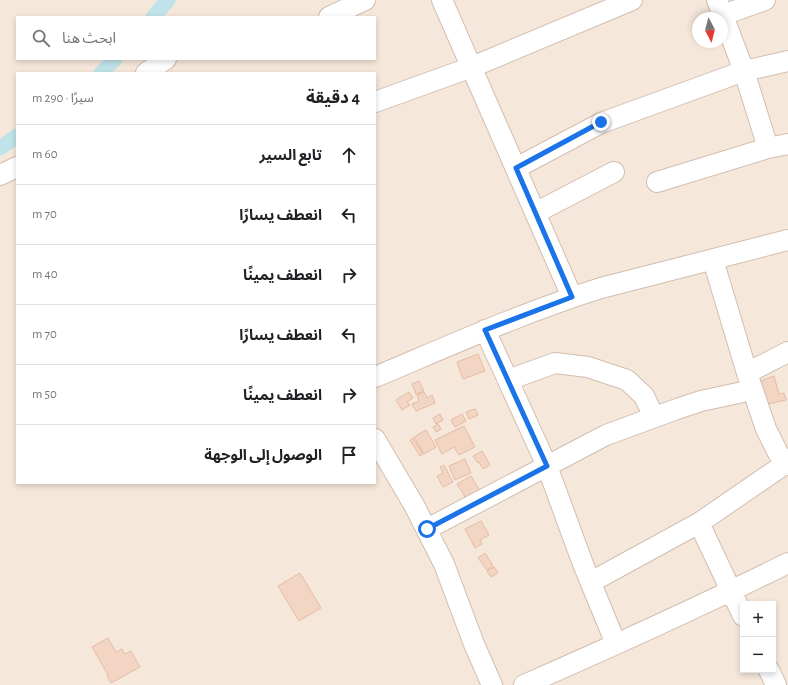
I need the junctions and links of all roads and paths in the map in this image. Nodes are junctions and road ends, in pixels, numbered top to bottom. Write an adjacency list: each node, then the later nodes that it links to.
1 (365, 0): 6 (street)
2 (442, 0): 9 (street)
3 (632, 0): 9 (street)
4 (765, 0): 5 (street)
5 (720, 7): 10 (street)
6 (331, 16)
7 (165, 60): 11 (street)
8 (788, 61): 10 (street)
9 (472, 67): 12 (street); 16 (street)
10 (744, 71): 14 (street); 16 (street)
11 (147, 72)
12 (376, 102)
13 (788, 144): 14 (street)
14 (768, 148): 19 (street)
15 (16, 167): 18 (street)
16 (516, 168): 20 (street)
17 (614, 172): 20 (street)
18 (0, 175)
19 (657, 182)
20 (535, 212): 23 (street)
21 (788, 240): 22 (street)
22 (713, 260): 23 (street); 28 (street)
23 (572, 297): 24 (street)
24 (485, 330): 26 (street); 27 (street)
25 (788, 352): 28 (street)
26 (376, 377)
27 (508, 380): 29 (street); 32 (street)
28 (749, 381): 29 (street); 31 (street)
29 (654, 417): 32 (street)
30 (376, 441): 34 (street)
31 (788, 463): 33 (street)
32 (547, 466): 34 (street); 36 (street)
33 (699, 523): 36 (street); 37 (street)
34 (427, 529): 40 (street)
35 (788, 563): 37 (street)
36 (591, 582): 39 (street)
37 (731, 591): 38 (street); 39 (street)
38 (740, 610)
39 (616, 644): 41 (street)
40 (492, 685)
41 (524, 685)

